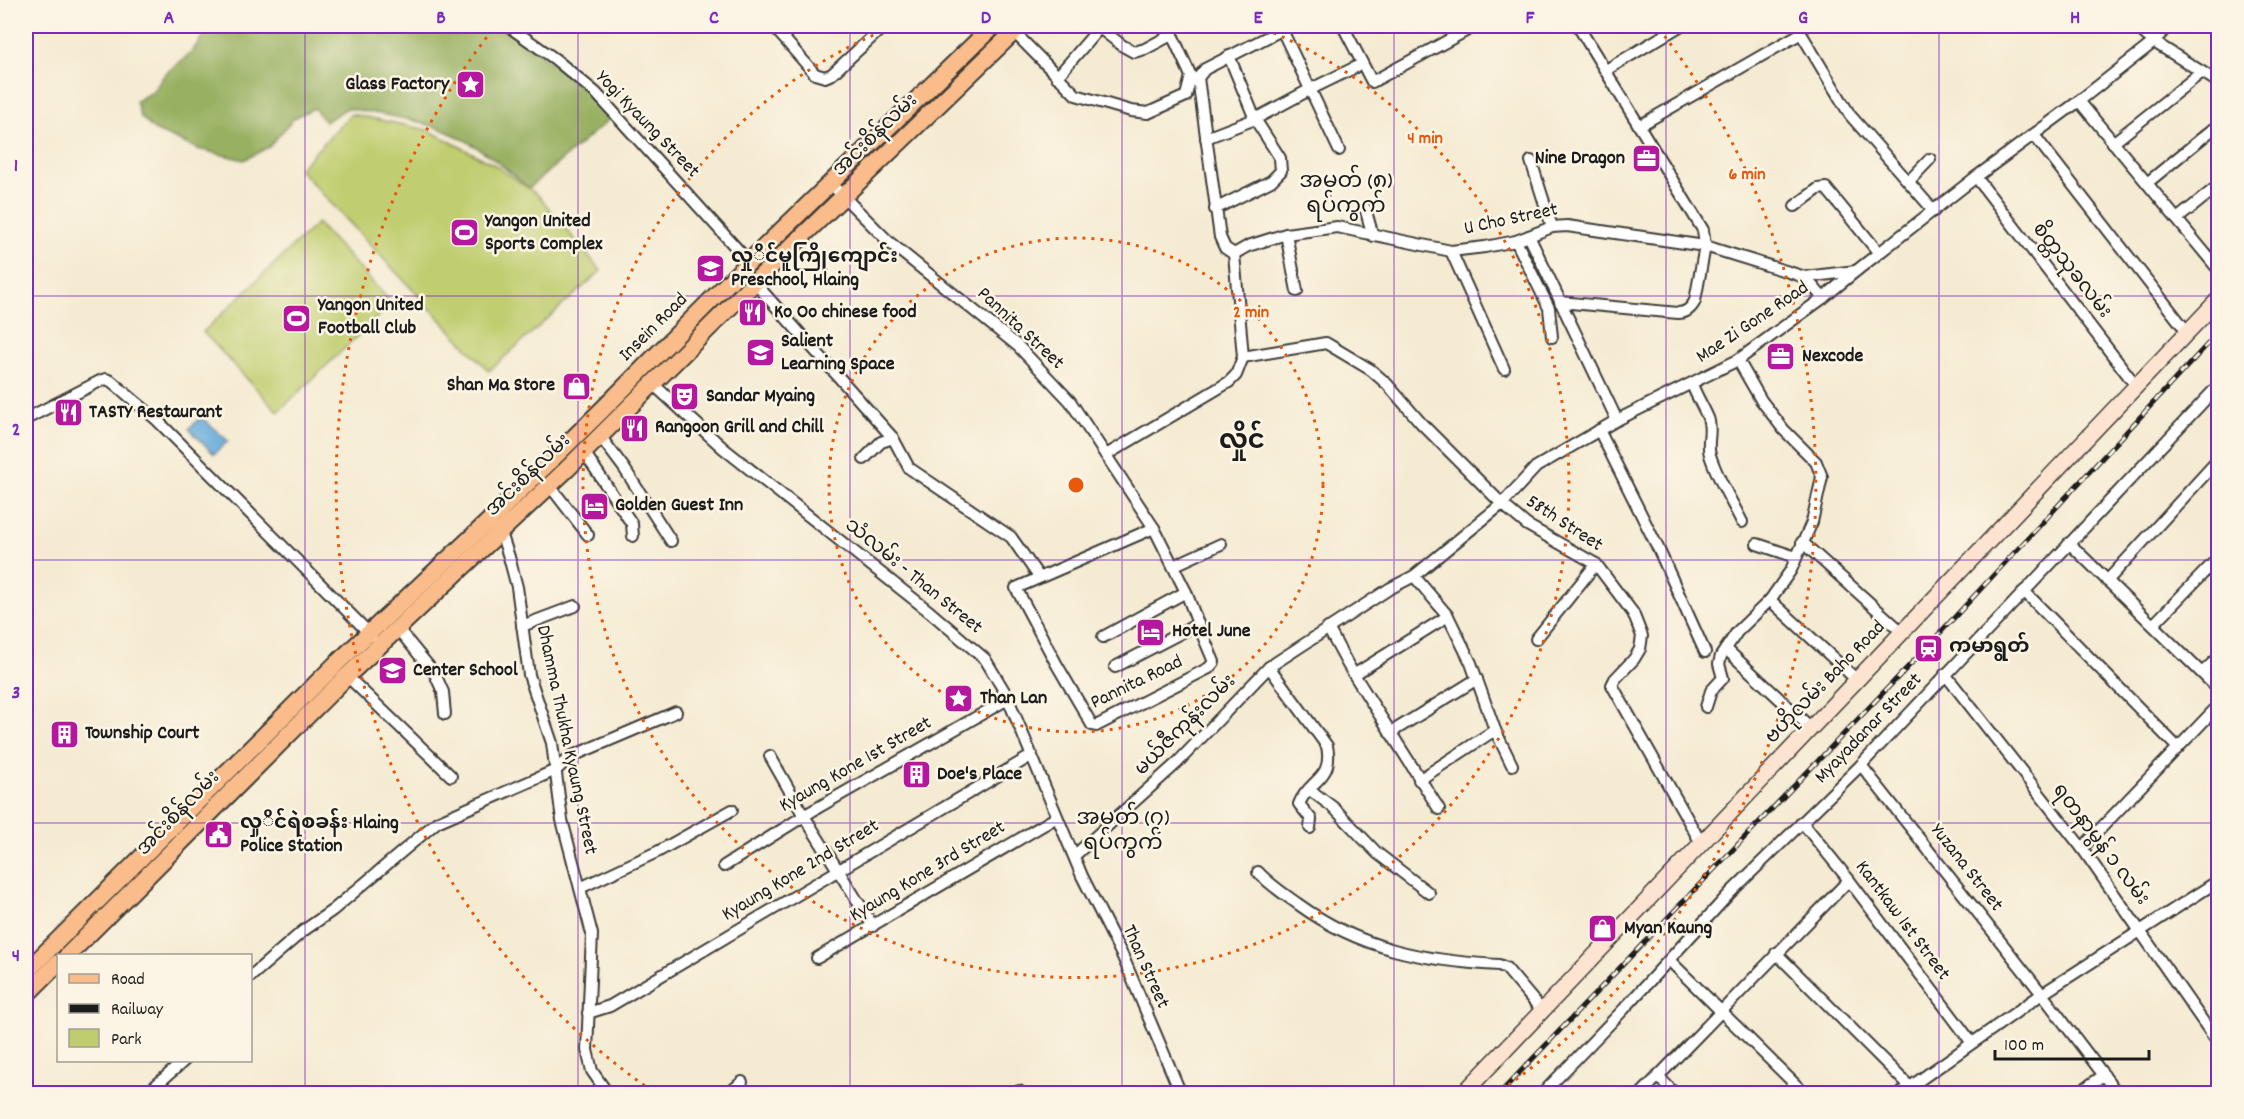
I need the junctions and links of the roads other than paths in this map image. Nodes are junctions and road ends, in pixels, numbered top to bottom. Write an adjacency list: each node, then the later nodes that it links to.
1 (508, 26): 56 (street, Yogi Kyaung Street)
2 (773, 26): 9 (street)
3 (1099, 26): 14 (street); 21 (street)
4 (1343, 26): 18 (street)
5 (1578, 26): 19 (street)
6 (1680, 26): 19 (street)
7 (2135, 26): 15 (street)
8 (2168, 26): 15 (street, Mae Zi Gone Road)
9 (879, 27)
10 (987, 27): 16 (main road); 25 (main road, Insein Road)
11 (1286, 28): 17 (street); 23 (street)
12 (1471, 28): 18 (street)
13 (1017, 29): 16 (main road, အင်းစိန်လမ်း); 21 (street)
14 (1171, 30): 21 (street)
15 (2154, 42): 20 (street); 24 (street, Mae Zi Gone Road)
16 (998, 45): 27 (main road, အင်းစိန်လမ်း)
17 (1229, 56): 26 (street); 31 (street)
18 (1362, 64): 23 (street)
19 (1606, 70): 29 (street)
20 (2202, 72): 22 (street); 32 (street)
21 (1057, 77)
22 (2218, 82)
23 (1311, 89): 26 (street); 33 (street)
24 (2079, 101): 30 (street, Mae Zi Gone Road); 32 (street)
25 (906, 110): 27 (main road); 38 (main road, Insein Road)
26 (1255, 119): 31 (street); 44 (street)
27 (920, 124): 41 (main road, အင်းစိန်လမ်း)
28 (2218, 125): 39 (street)
29 (1639, 126): 37 (street); 52 (street)
30 (2034, 135): 36 (street, Mae Zi Gone Road); 65 (street)
31 (1206, 138): 44 (street)
32 (2114, 143): 39 (street)
33 (1339, 150)
34 (1930, 159): 37 (street)
35 (1531, 161): 47 (street)
36 (1976, 177): 45 (street, Mae Zi Gone Road); 74 (street, စိတ္တသုခလမ်း)
37 (1910, 180): 45 (street)
38 (830, 183): 41 (street, Pannita Street); 56 (main road, Insein Road)
39 (2147, 183): 46 (street)
40 (2218, 186): 46 (street)
41 (844, 197): 60 (main road, အင်းစိန်လမ်း); 80 (street, Pannita Street)
42 (1795, 206): 54 (street)
43 (1365, 208): 49 (street)
44 (1215, 209): 55 (street)
45 (1934, 211): 54 (street, Mae Zi Gone Road)
46 (2177, 219): 57 (street)
47 (1551, 227): 50 (street, U Cho Street); 52 (street, U Cho Street)
48 (1287, 234): 49 (street, U Cho Street); 55 (street, U Cho Street); 61 (street)
49 (1373, 236): 53 (street, U Cho Street)
50 (1529, 236): 51 (street, U Cho Street); 64 (street)
51 (1516, 241): 53 (street, U Cho Street); 66 (street)
52 (1705, 246): 59 (street, U Cho Street); 64 (street)
53 (1451, 250): 70 (street)
54 (1880, 253): 58 (street, Mae Zi Gone Road)
55 (1234, 254): 67 (street)
56 (749, 261): 60 (main road); 69 (main road, Insein Road)
57 (2218, 269)
58 (1856, 271): 59 (street, U Cho Street); 62 (street, Mae Zi Gone Road)
59 (1804, 277): 62 (street)
60 (758, 279): 71 (main road, အင်းစိန်လမ်း); 78 (street)
61 (1297, 291)
62 (1823, 298): 68 (street, Mae Zi Gone Road)
63 (2218, 301): 65 (main road, ဗဟိုလမ်း Baho Road)
64 (1560, 302): 76 (street)
65 (2188, 333): 74 (main road, ဗဟိုလမ်း Baho Road)
66 (1552, 337)
67 (1243, 357): 80 (street); 86 (street, 58th Street)
68 (1738, 360): 72 (street, Mae Zi Gone Road); 93 (street)
69 (645, 366): 71 (main road); 79 (main road, Insein Road)
70 (1504, 369)
71 (655, 381): 79 (main road, အင်းစိန်လမ်း); 131 (street, သံလမ်း - Than Street)
72 (1692, 384): 76 (street, Mae Zi Gone Road); 87 (street)
73 (2218, 386): 94 (street, Myayadanar Street)
74 (2137, 387): 115 (main road, ဗဟိုလမ်း Baho Road)
75 (26, 419): 117 (street)
76 (1617, 420): 77 (street, Mae Zi Gone Road)
77 (1599, 429): 86 (street, Mae Zi Gone Road); 120 (street)
78 (892, 438): 82 (street); 102 (street)
79 (590, 439): 81 (main road, Insein Road); 84 (main road, အင်းစိန်လမ်း); 91 (street); 92 (street)
80 (1106, 454): 89 (street, Pannita Street)
81 (553, 458): 84 (main road); 88 (main road, Insein Road)
82 (864, 459)
83 (2218, 460): 103 (street)
84 (566, 470): 85 (main road, အင်းစိန်လမ်း)
85 (550, 486): 88 (main road, အင်းစိန်လမ်း); 90 (street)
86 (1502, 504): 99 (street, 58th Street); 101 (street, Mae Zi Gone Road)
87 (1743, 522)
88 (495, 527): 107 (main road, အင်းစိန်လမ်း); 112 (street, Dhamma Thukha Kyaung Street)
89 (1154, 528): 100 (street, Pannita Street); 102 (street)
90 (588, 535)
91 (633, 536)
92 (671, 541)
93 (1802, 542): 97 (street); 115 (street)
94 (2069, 543): 103 (street); 104 (street, Myayadanar Street)
95 (1221, 544): 100 (street)
96 (1756, 544): 97 (street)
97 (1796, 557): 106 (street)
98 (2218, 558): 111 (street)
99 (1596, 564): 118 (street); 155 (street, 58th Street)
100 (1173, 566): 105 (street, Pannita Street)
101 (1414, 576): 109 (street); 113 (street, Mae Zi Gone Road)
102 (1039, 577): 110 (street, Pannita Road)
103 (2107, 581): 111 (street)
104 (2024, 591): 126 (street, Myayadanar Street); 139 (street)
105 (1186, 592): 110 (street, Pannita Street); 116 (street)
106 (1770, 600): 119 (street); 129 (street)
107 (416, 601): 114 (main road, အင်းစိန်လမ်း); 117 (main road)
108 (575, 606): 112 (street)
109 (1448, 616): 125 (street); 128 (street)
110 (1198, 624): 123 (street, Pannita Road)
111 (2153, 625): 124 (street)
112 (522, 626): 144 (street, Dhamma Thukha Kyaung Street)
113 (1328, 628): 122 (street, မယ်ဇီကုန်းလမ်း); 125 (street)
114 (398, 629): 117 (main road, အင်းစိန်လမ်း); 135 (street)
115 (1903, 633): 129 (main road, ဗဟိုလမ်း Baho Road)
116 (1102, 637)
117 (374, 639): 127 (main road, အင်းစိန်လမ်း); 148 (main road)
118 (1536, 639)
119 (1726, 649): 133 (street); 136 (street)
120 (1705, 652)
121 (2218, 658): 124 (street)
122 (1269, 667): 147 (street); 157 (street, မယ်ဇီကုန်းလမ်း)
123 (1115, 668)
124 (2202, 673): 130 (street)
125 (1355, 674): 138 (street)
126 (1945, 674): 143 (street, Myayadanar Street); 156 (street, ရတနာမွန် ၁ လမ်း)
127 (347, 676): 145 (street); 148 (main road, အင်းစိန်လမ်း)
128 (1477, 679): 137 (street); 138 (street)
129 (1858, 681): 136 (main road, ဗဟိုလမ်း Baho Road)
130 (2218, 689)
131 (1008, 699): 141 (street, သံလမ်း - Than Street); 151 (street, Kyaung Kone 1st Street)
132 (2218, 706): 139 (street)
133 (1706, 707)
134 (676, 712): 144 (street)
135 (445, 714)
136 (1812, 729): 155 (main road, ဗဟိုလမ်း Baho Road)
137 (1495, 730): 142 (street); 146 (street)
138 (1390, 733): 146 (street)
139 (2178, 748): 156 (street)
140 (770, 756): 151 (street)
141 (1031, 756): 152 (street, သံလမ်း - Than Street); 159 (street, Kyaung Kone 2nd Street)
142 (1512, 765)
143 (1861, 765): 153 (street, Myayadanar Street); 176 (street, Yuzana Street)
144 (556, 770): 164 (street, Dhamma Thukha Kyaung Street); 175 (street)
145 (452, 776)
146 (1419, 780): 149 (street)
147 (1310, 790): 154 (street); 165 (street)
148 (209, 801): 160 (main road, အင်းစိန်လမ်း)
149 (1439, 809)
150 (732, 810): 164 (street)
151 (804, 816): 158 (street, Kyaung Kone 1st Street); 159 (street)
152 (1057, 817): 157 (street, သံလမ်း - Than Street); 167 (street, Kyaung Kone 3rd Street)
153 (1802, 822): 162 (street, Kantkaw 1st Street); 173 (street, Myayadanar Street)
154 (1310, 828)
155 (1701, 843): 179 (main road, ဗဟိုလမ်း Baho Road)
156 (2082, 848): 168 (street, ရတနာမွန် ၁ လမ်း)
157 (1074, 856): 193 (street, Than Street)
158 (724, 866)
159 (838, 869): 167 (street); 180 (street, Kyaung Kone 2nd Street)
160 (141, 871): 166 (main road, အင်းစိန်လမ်း); 169 (main road, အင်းစိန်လမ်း)
161 (1258, 872): 179 (street)
162 (1849, 880): 170 (street); 181 (street, Kantkaw 1st Street)
163 (2218, 881): 168 (street)
164 (580, 888): 180 (street, Dhamma Thukha Kyaung Street)
165 (1429, 893)
166 (75, 924): 169 (street); 174 (main road, အင်းစိန်လမ်း)
167 (873, 926): 172 (street, Kyaung Kone 3rd Street)
168 (2140, 931): 176 (street); 182 (street, ရတနာမွန် ၁ လမ်း)
169 (89, 934): 171 (main road, အင်းစိန်လမ်း)
170 (1776, 953): 178 (street); 187 (street)
171 (69, 954)
172 (817, 958)
173 (1669, 960): 178 (street); 195 (street, Myayadanar Street)
174 (43, 967): 177 (main road, အင်းစိန်လမ်း)
175 (252, 975)
176 (2042, 993): 181 (street); 184 (street, Yuzana Street)
177 (26, 995)
178 (1722, 1011): 185 (street); 198 (street)
179 (1543, 1012): 194 (main road, ဗဟိုလမ်း Baho Road)
180 (588, 1013): 189 (street, Dhamma Thukha Kyaung Street)
181 (1972, 1043): 187 (street)
182 (2218, 1043)
183 (183, 1062): 188 (street)
184 (2104, 1075): 200 (street); 201 (street, Yuzana Street)
185 (1658, 1076): 196 (street); 197 (street)
186 (742, 1082): 190 (street)
187 (1910, 1087): 199 (street)
188 (146, 1094)
189 (608, 1094)
190 (728, 1094)
191 (1013, 1094): 192 (street)
192 (1023, 1094)
193 (1181, 1094)
194 (1463, 1094)
195 (1542, 1094)
196 (1641, 1094)
197 (1675, 1094)
198 (1806, 1094)
199 (1900, 1094)
200 (2077, 1094)
201 (2118, 1094)

